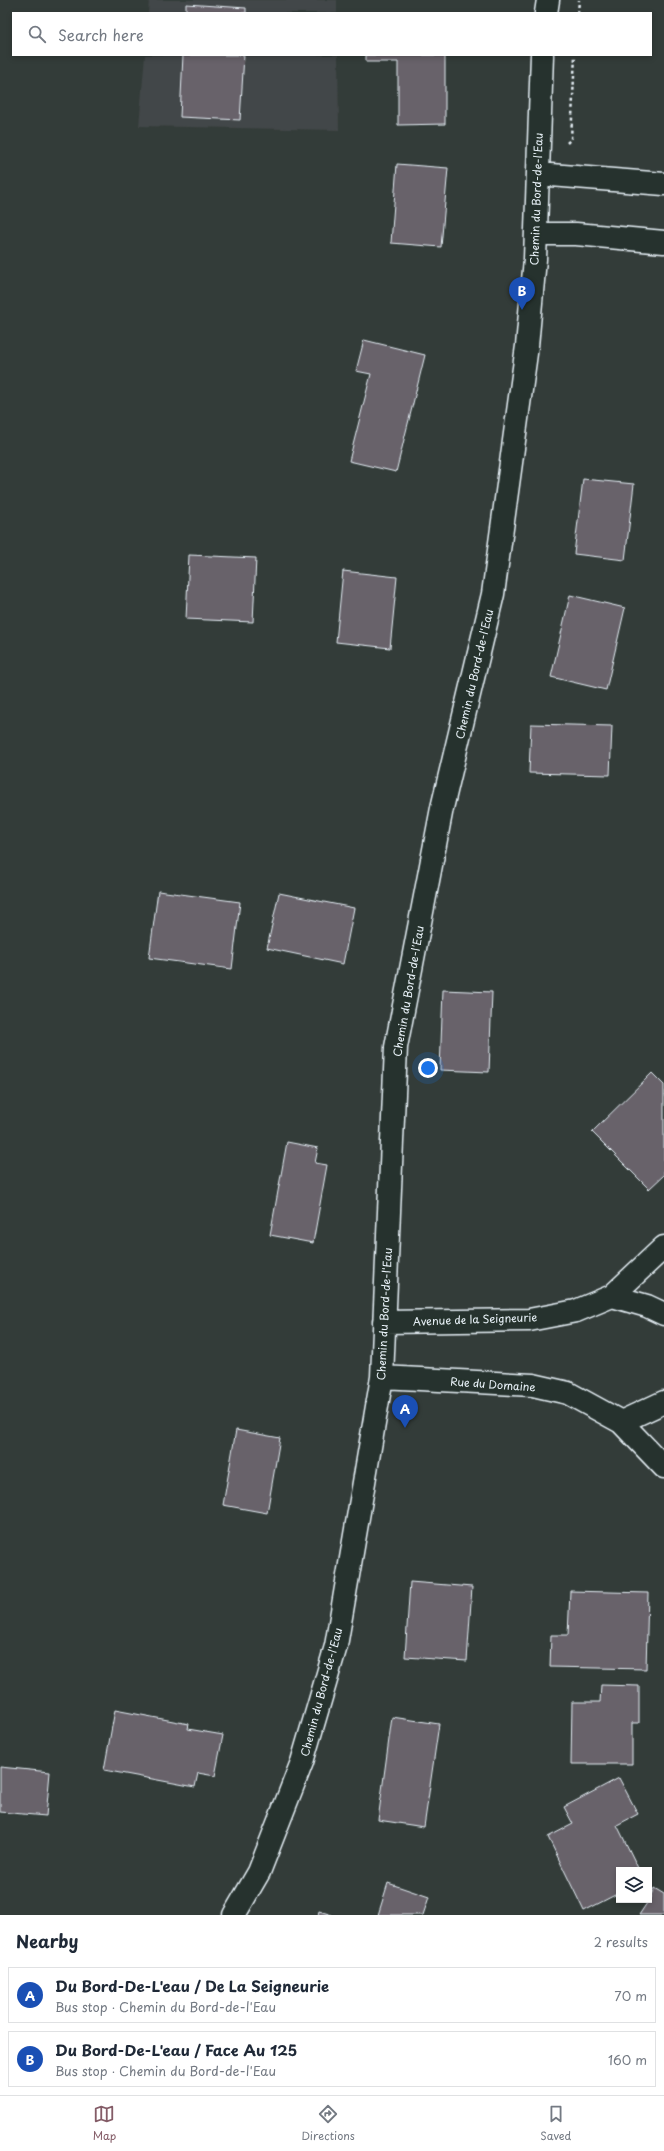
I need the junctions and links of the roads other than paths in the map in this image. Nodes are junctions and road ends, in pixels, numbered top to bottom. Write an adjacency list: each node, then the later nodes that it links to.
1 (548, 0): 2 (street)
2 (546, 12)
3 (542, 56): 4 (street, Chemin du Bord-de-l'Eau)
4 (538, 174): 5 (street); 6 (street, Chemin du Bord-de-l'Eau)
5 (664, 184)
6 (537, 234): 7 (street); 11 (street, Chemin du Bord-de-l'Eau)
7 (664, 242)
8 (664, 1247): 9 (street, Avenue de la Seigneurie)
9 (612, 1296): 10 (street); 11 (street, Avenue de la Seigneurie)
10 (664, 1314)
11 (384, 1322): 12 (street, Chemin du Bord-de-l'Eau)
12 (382, 1377): 14 (street, Rue du Domaine); 16 (street, Chemin du Bord-de-l'Eau)
13 (664, 1402): 14 (street)
14 (620, 1422): 15 (street, Rue du Domaine)
15 (664, 1467)
16 (234, 1915)

